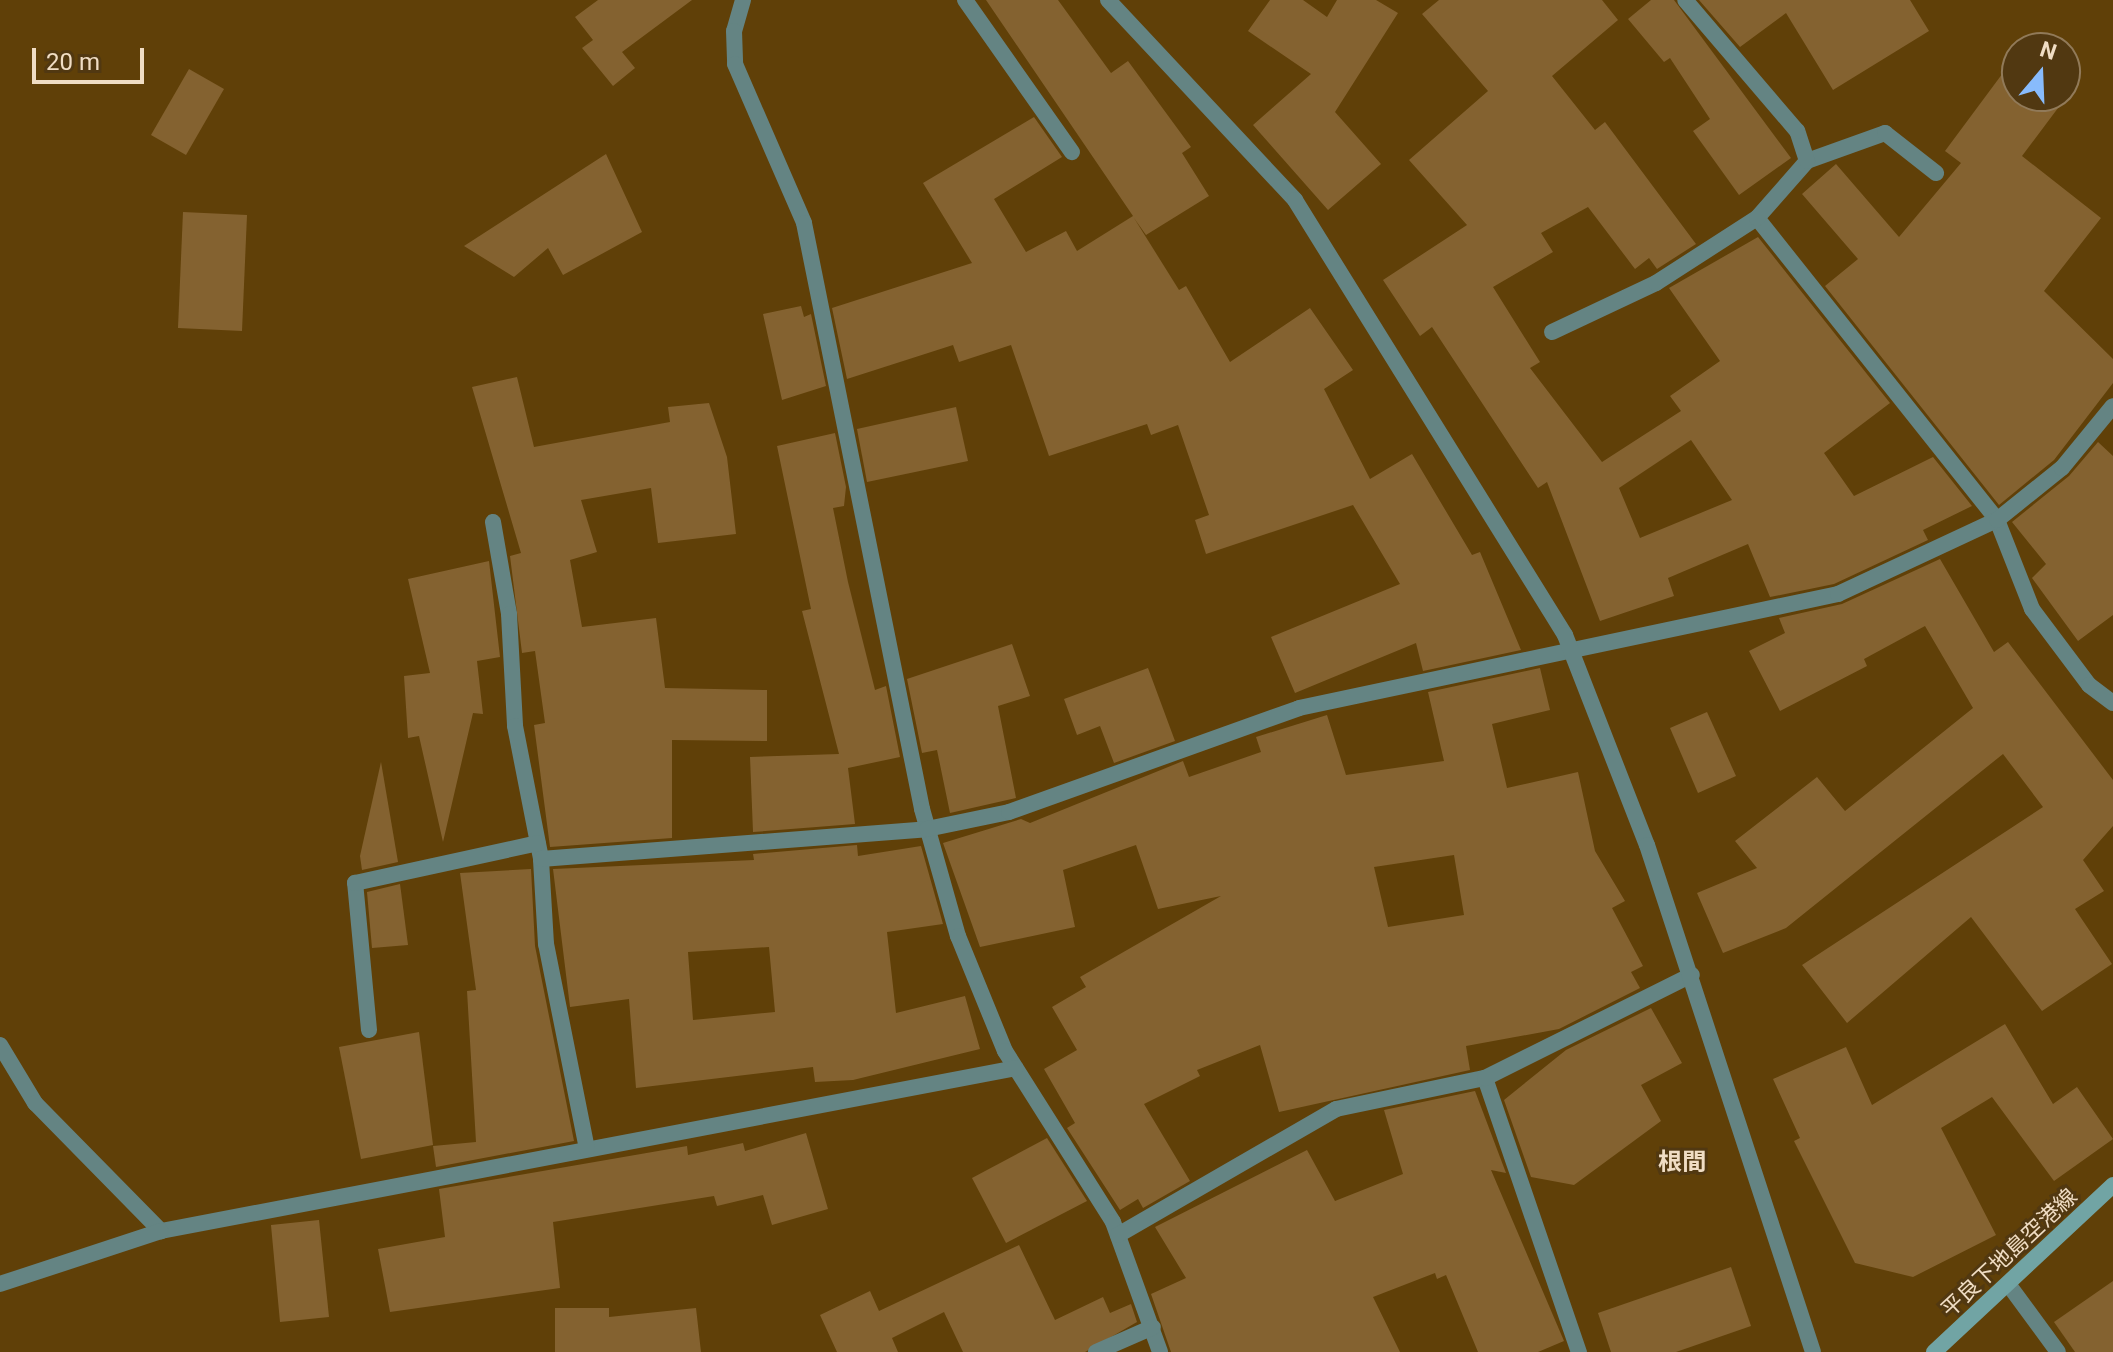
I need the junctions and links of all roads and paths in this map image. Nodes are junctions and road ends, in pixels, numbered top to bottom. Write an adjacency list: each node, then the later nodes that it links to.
1 (743, 0): 15 (street)
2 (965, 0): 5 (street)
3 (1108, 0): 13 (street)
4 (1685, 0): 6 (street)
5 (1072, 152)
6 (1807, 161): 7 (street); 8 (street)
7 (1936, 173)
8 (1757, 218): 9 (street); 11 (street)
9 (1552, 332)
10 (2113, 406): 11 (street)
11 (1997, 520): 13 (street); 14 (street)
12 (493, 522): 16 (street)
13 (1570, 648): 15 (street); 17 (street)
14 (2113, 703)
15 (927, 829): 16 (street); 20 (street)
16 (540, 851): 18 (street); 22 (street)
17 (1692, 975): 21 (street); 32 (street)
18 (369, 1030)
19 (0, 1045): 24 (street)
20 (1016, 1068): 22 (street); 25 (street)
21 (1485, 1078): 25 (street); 31 (street)
22 (587, 1149): 24 (street)
23 (2113, 1185): 27 (main road, 平良下地島空港線)
24 (161, 1231): 26 (street)
25 (1118, 1235): 28 (street)
26 (0, 1284)
27 (2011, 1288): 33 (main road, 平良下地島空港線); 34 (street)
28 (1153, 1327): 29 (street); 30 (street)
29 (1096, 1352)
30 (1160, 1352)
31 (1579, 1352)
32 (1813, 1352)
33 (1934, 1352)
34 (2058, 1352)

